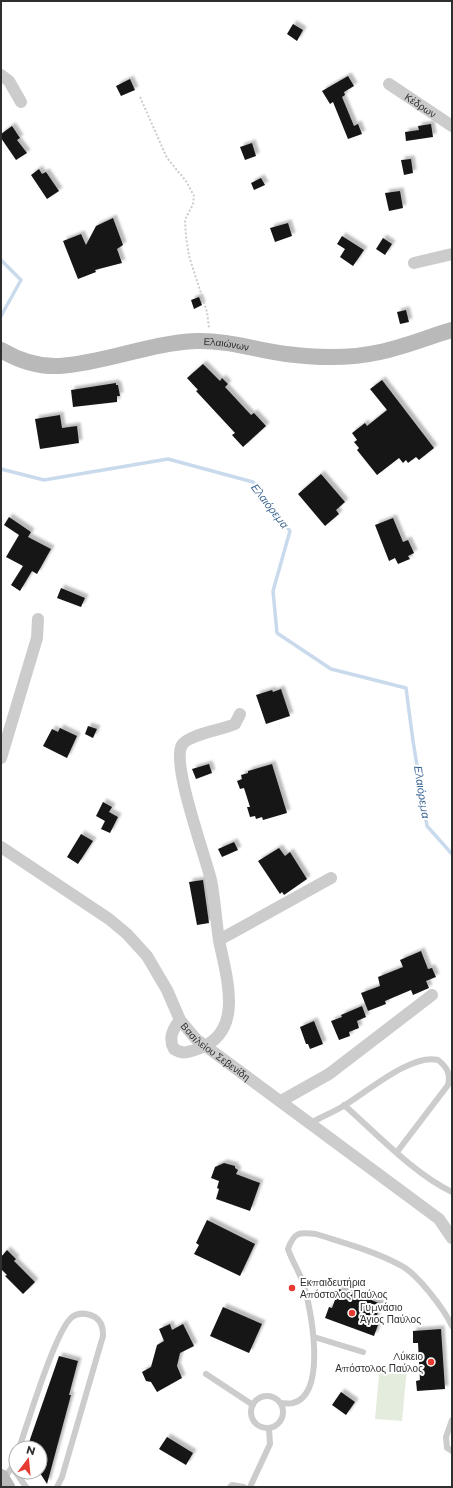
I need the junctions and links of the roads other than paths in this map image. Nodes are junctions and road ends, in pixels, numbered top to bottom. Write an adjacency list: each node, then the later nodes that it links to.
1 (1, 75): 3 (street)
2 (389, 84): 4 (street, Κέδρων)
3 (21, 102)
4 (452, 126)
5 (452, 254): 6 (street)
6 (414, 263)
7 (452, 330): 8 (street, Ελαιώνων)
8 (1, 350)
9 (38, 618): 11 (street)
10 (240, 714): 14 (street)
11 (1, 758)
12 (1, 847): 16 (street, Βασιλείου Σεβενίδη)
13 (331, 878): 14 (street)
14 (219, 940): 17 (street)
15 (432, 995): 18 (street)
16 (180, 1020): 17 (street, Βασιλείου Σεβενίδη); 17 (street)
17 (204, 1046): 18 (street, Βασιλείου Σεβενίδη)
18 (281, 1101): 20 (street, Βασιλείου Σεβενίδη)
19 (344, 1105): 20 (lane); 21 (lane); 21 (lane)
20 (309, 1124): 23 (street, Βασιλείου Σεβενίδη)
21 (397, 1152): 22 (lane)
22 (452, 1192)
23 (452, 1238)
24 (452, 1326): 25 (lane)
25 (314, 1337): 26 (lane); 28 (lane)
26 (363, 1352)
27 (206, 1374): 29 (lane)
28 (281, 1404): 29 (lane); 31 (lane)
29 (253, 1405): 31 (lane)
30 (452, 1420): 33 (lane)
31 (269, 1429): 39 (lane)
32 (22, 1440): 36 (lane)
33 (452, 1451)
34 (6, 1478): 35 (lane)
35 (26, 1487)
36 (57, 1487)
37 (230, 1487): 38 (lane)
38 (244, 1487)
39 (250, 1487)

